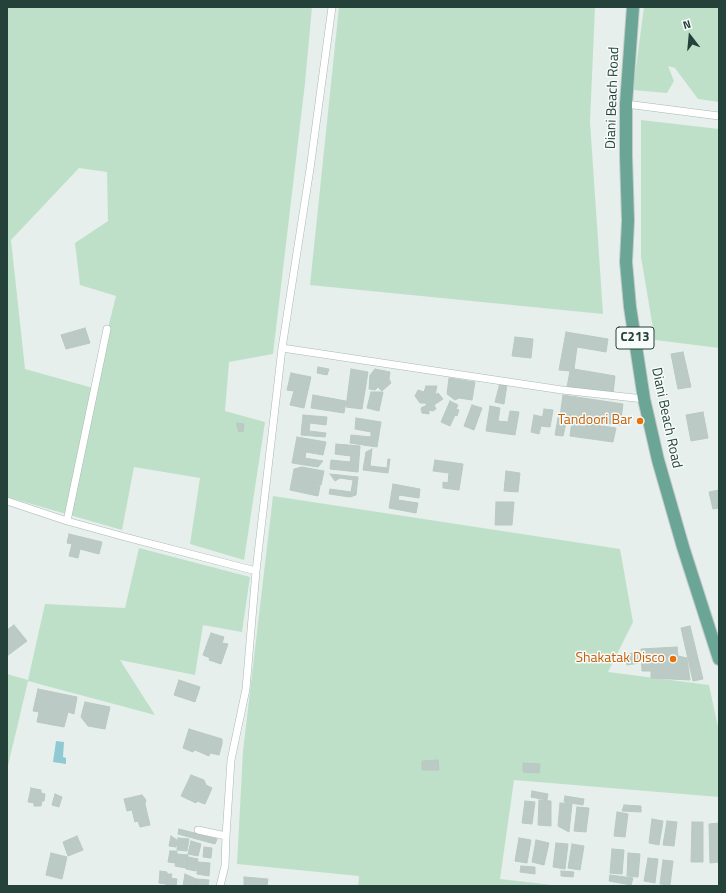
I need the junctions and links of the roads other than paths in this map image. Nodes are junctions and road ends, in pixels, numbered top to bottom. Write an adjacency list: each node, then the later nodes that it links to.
1 (332, 7): 6 (street)
2 (633, 7): 3 (main road, Diani Beach Road / C213)
3 (626, 104): 4 (street); 7 (main road, Diani Beach Road / C213)
4 (719, 116)
5 (106, 329): 9 (street)
6 (282, 348): 7 (street); 10 (street)
7 (644, 398): 11 (main road, Diani Beach Road / C213)
8 (7, 501): 9 (street)
9 (67, 521): 10 (street)
10 (256, 571): 13 (street)
11 (719, 659)
12 (198, 830): 13 (street)
13 (226, 836): 14 (street)
14 (220, 886)

